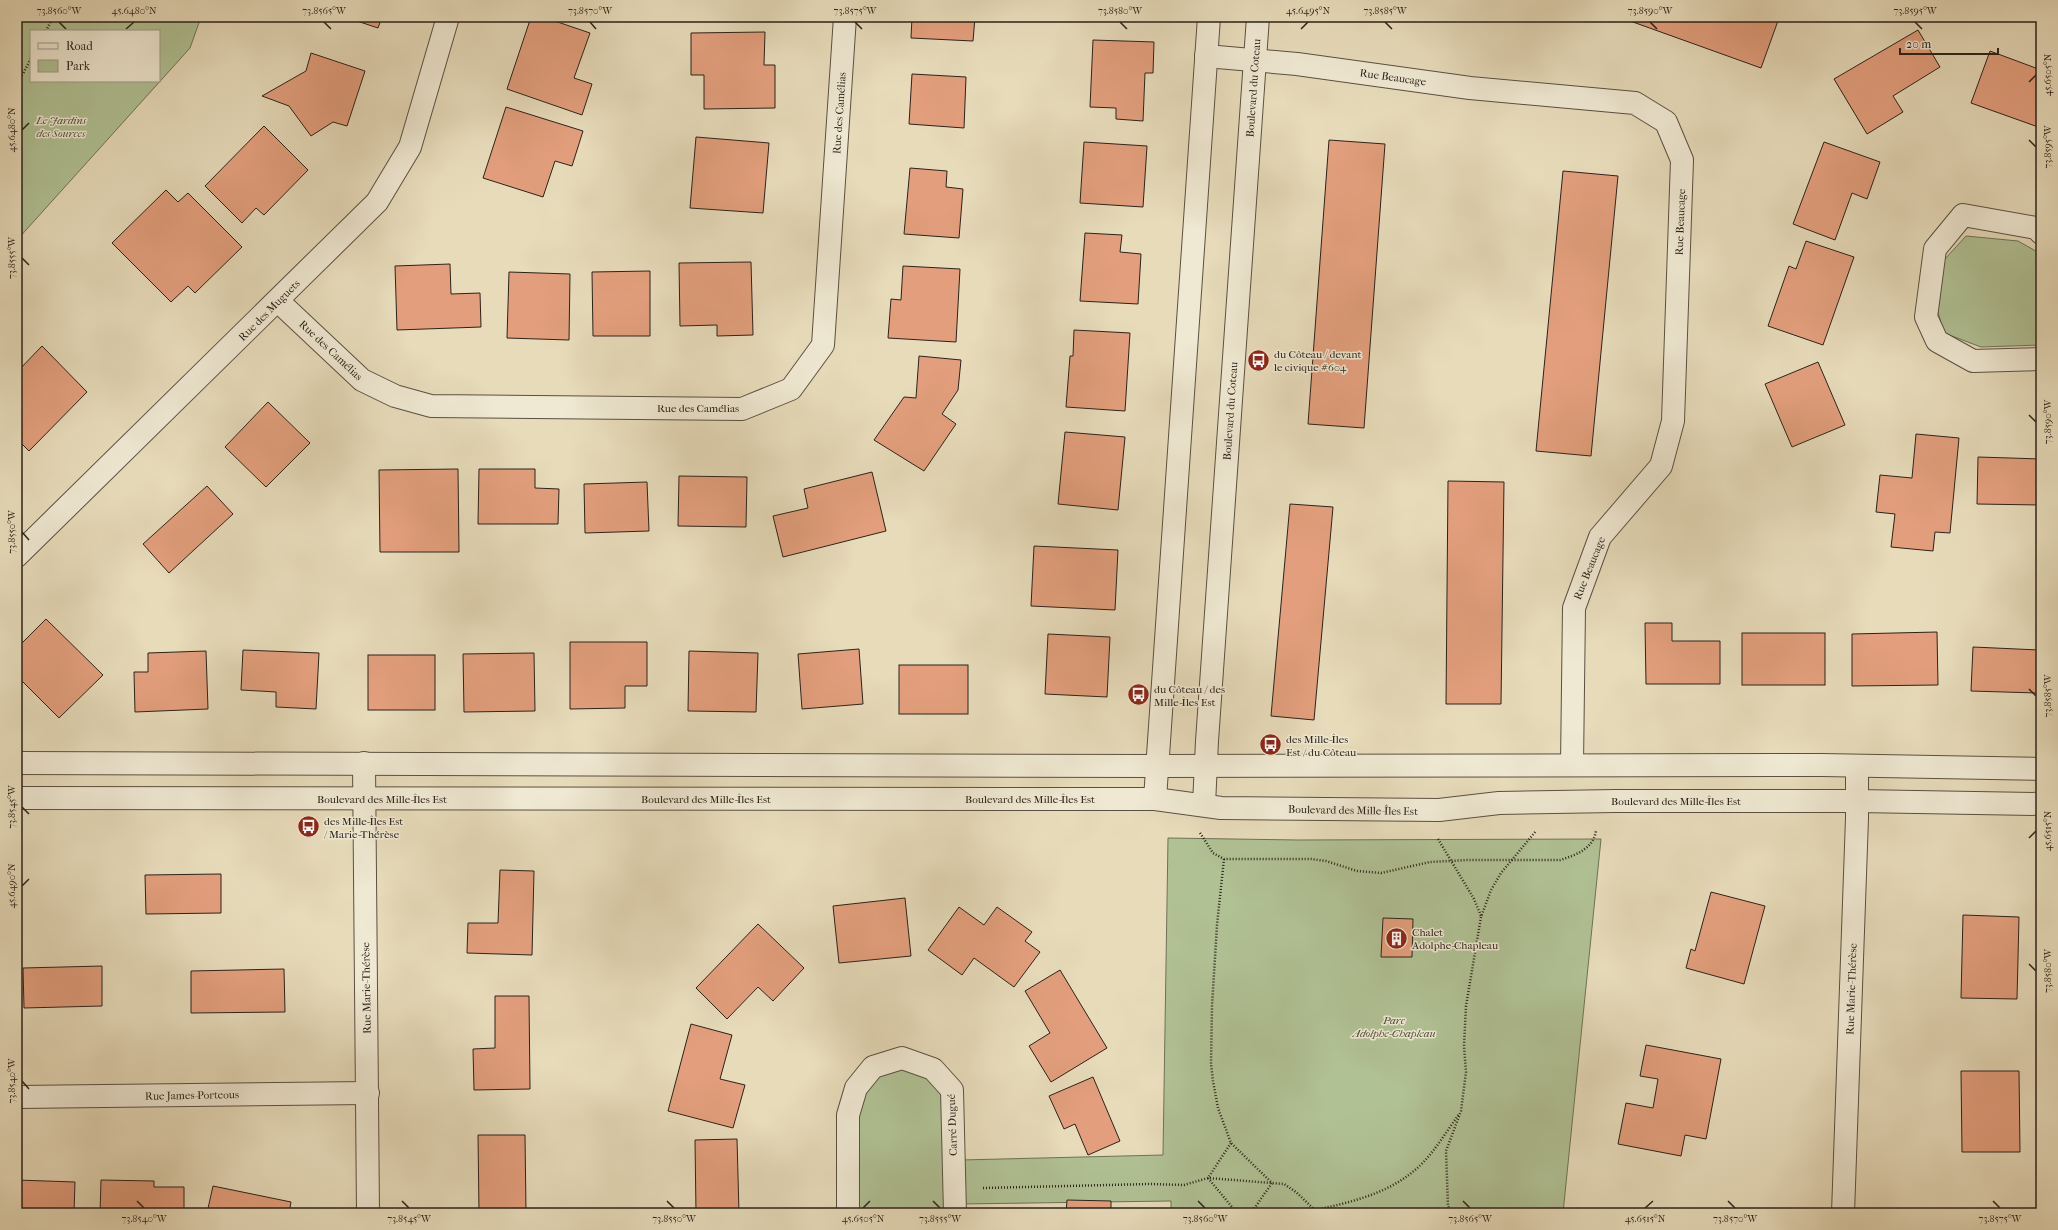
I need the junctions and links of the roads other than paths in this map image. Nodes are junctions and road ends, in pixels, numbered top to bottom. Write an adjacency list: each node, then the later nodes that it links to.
1 (448, 17): 8 (street, Rue des Muguets)
2 (845, 17): 8 (street, Rue des Camélias)
3 (1209, 17): 5 (street)
4 (1258, 17): 6 (street, Boulevard du Coteau)
5 (1206, 56): 6 (street, Rue Beaucage); 14 (street)
6 (1254, 60): 13 (street, Rue Beaucage); 15 (street, Boulevard du Coteau)
7 (2041, 233): 9 (street)
8 (278, 301): 10 (street, Rue des Muguets)
9 (2041, 359)
10 (17, 556)
11 (17, 763): 12 (street)
12 (364, 764): 14 (street); 19 (street, Rue Marie-Thérèse)
13 (1572, 765): 15 (street); 16 (street)
14 (1158, 766): 15 (street); 20 (street)
15 (1206, 766): 23 (street, Boulevard du Coteau)
16 (1857, 766): 17 (street); 21 (street, Rue Marie-Thérèse)
17 (2041, 769)
18 (17, 798): 19 (street, Boulevard des Mille-Îles Est)
19 (363, 799): 20 (street, Boulevard des Mille-Îles Est); 24 (street, Rue Marie-Thérèse)
20 (1155, 799): 23 (street, Boulevard des Mille-Îles Est)
21 (1856, 801): 22 (street, Boulevard des Mille-Îles Est); 23 (street, Boulevard des Mille-Îles Est); 29 (street, Rue Marie-Thérèse)
22 (2041, 804)
23 (1204, 805)
24 (368, 1093): 25 (street, Rue James-Porteous); 26 (street, Rue Marie-Thérèse)
25 (17, 1097)
26 (368, 1213)
27 (848, 1213): 28 (street, Carré Dugué)
28 (955, 1213)
29 (1843, 1213)

